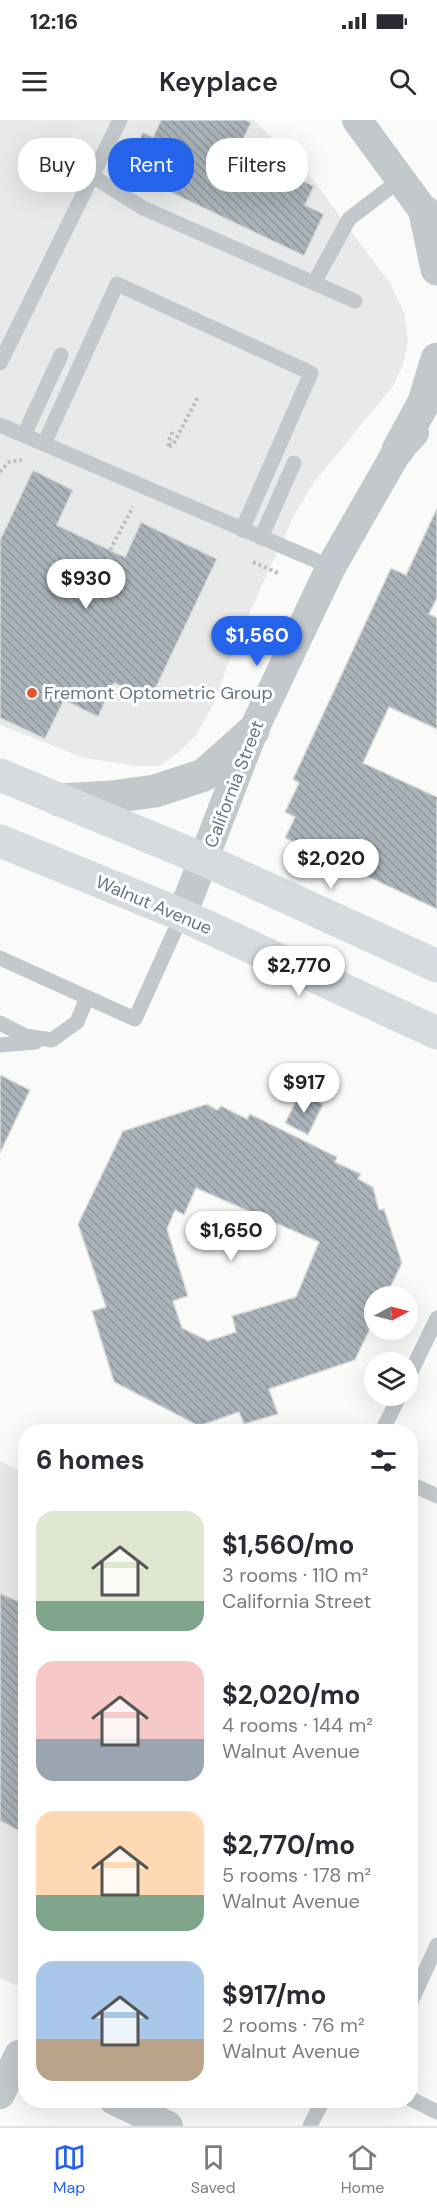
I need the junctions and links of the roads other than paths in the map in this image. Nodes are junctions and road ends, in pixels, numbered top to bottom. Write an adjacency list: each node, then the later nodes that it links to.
1 (120, 120): 3 (lane)
2 (357, 120): 5 (street)
3 (96, 168)
4 (96, 179): 9 (lane)
5 (401, 179): 7 (street); 9 (lane)
6 (84, 192): 13 (lane)
7 (431, 221): 8 (street)
8 (437, 269)
9 (314, 283): 10 (lane)
10 (356, 301)
11 (61, 355): 16 (lane)
12 (437, 359): 18 (street)
13 (0, 363)
14 (437, 408): 18 (street, California Street)
15 (0, 425): 16 (lane)
16 (24, 435): 17 (lane)
17 (44, 444): 20 (lane); 20 (lane)
18 (398, 450): 22 (street, California Street)
19 (294, 463): 21 (lane)
20 (242, 530): 21 (lane)
21 (261, 538): 22 (lane)
22 (331, 567): 23 (street, California Street)
23 (253, 731): 25 (street); 27 (street, California Street)
24 (0, 776): 25 (main road)
25 (59, 800): 27 (main road)
26 (0, 841): 28 (main road, Walnut Avenue)
27 (205, 860): 28 (street, California Street); 30 (main road)
28 (182, 915): 31 (lane); 33 (main road, Walnut Avenue)
29 (0, 958): 31 (lane)
30 (437, 966)
31 (87, 998): 34 (lane)
32 (0, 1023): 34 (lane)
33 (437, 1033)
34 (52, 1040): 35 (lane)
35 (0, 1045)
36 (437, 1318): 37 (lane)
37 (418, 1357)
38 (394, 1406): 39 (lane)
39 (386, 1424)
40 (418, 1487): 41 (lane)
41 (437, 1496)
42 (437, 1945): 43 (lane)
43 (418, 1987)
44 (15, 2053): 45 (street)
45 (0, 2094)
46 (418, 2102): 49 (lane)
47 (131, 2108): 50 (street)
48 (319, 2108): 51 (lane)
49 (437, 2112)
50 (168, 2126)
51 (310, 2126)

